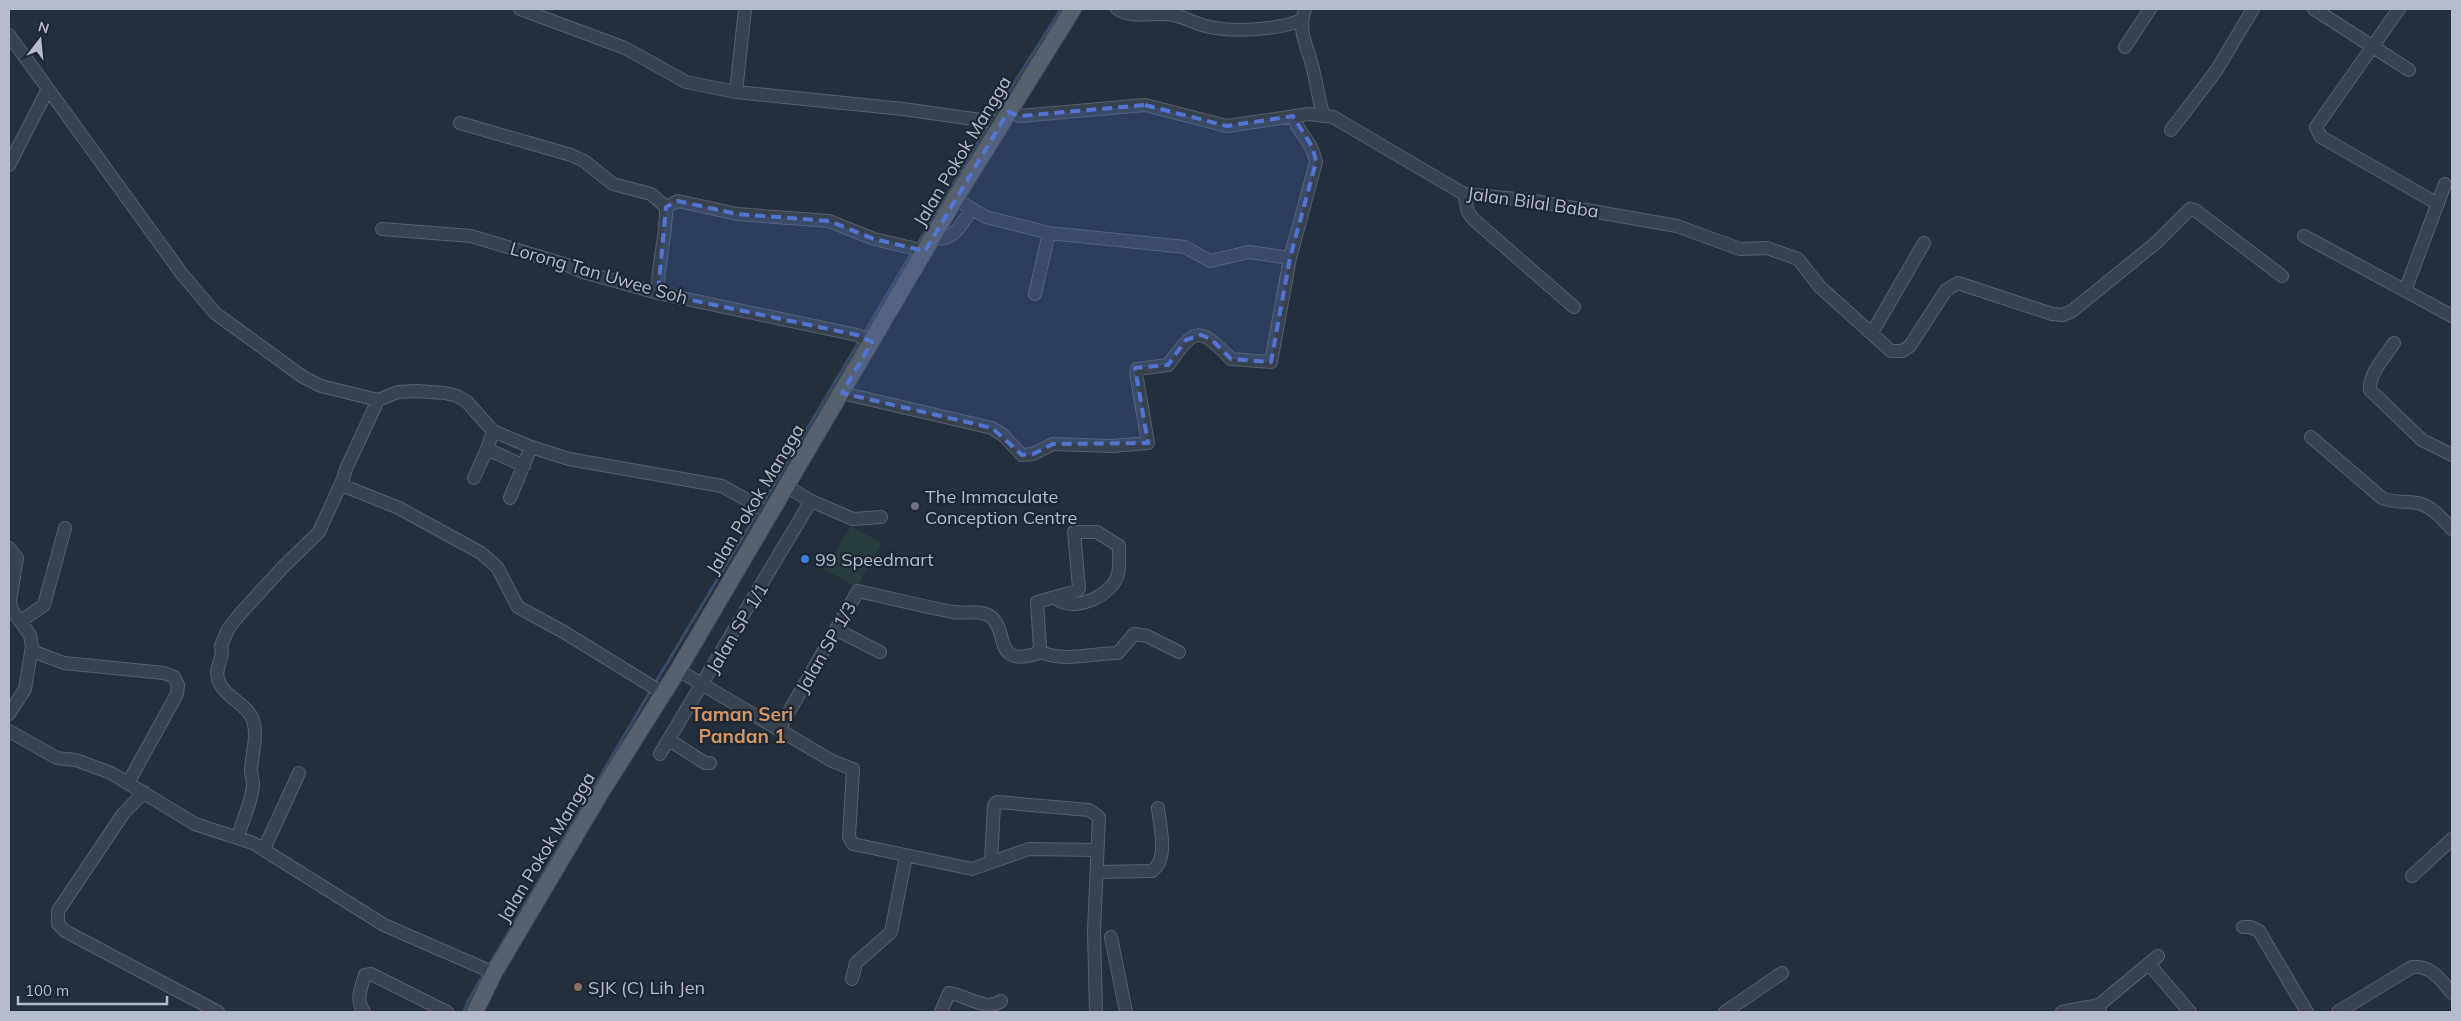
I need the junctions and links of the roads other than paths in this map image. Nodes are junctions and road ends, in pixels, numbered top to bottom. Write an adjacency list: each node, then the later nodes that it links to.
1 (520, 9): 15 (street, Jalan Bilal Baba)
2 (745, 9): 15 (street)
3 (1073, 9): 18 (main road, Jalan Pokok Mangga)
4 (1117, 9): 9 (street)
5 (2150, 9): 12 (street)
6 (2253, 9): 20 (street)
7 (2314, 9): 11 (street)
8 (2400, 9): 11 (street)
9 (1303, 14): 16 (street)
10 (9, 35): 14 (street)
11 (2373, 46): 13 (street); 25 (street)
12 (2125, 47)
13 (2409, 70)
14 (48, 89): 21 (street); 44 (street)
15 (736, 92): 18 (street, Jalan Bilal Baba)
16 (1322, 114): 17 (street, Jalan Bilal Baba); 23 (street, Jalan Bilal Baba)
17 (1293, 116): 18 (street, Jalan Bilal Baba); 33 (street)
18 (1001, 119): 24 (main road, Jalan Pokok Mangga)
19 (460, 123): 26 (street)
20 (2172, 130)
21 (9, 165)
22 (2445, 184): 25 (street)
23 (1464, 194): 38 (street); 40 (street, Jalan Bilal Baba)
24 (956, 199): 27 (street); 32 (main road, Jalan Pokok Mangga)
25 (2438, 204): 35 (street)
26 (666, 207): 32 (street); 36 (street)
27 (971, 210): 29 (street); 32 (street)
28 (382, 229): 36 (street, Lorong Tan Uwee Soh)
29 (1049, 233): 33 (street); 37 (street)
30 (2304, 236): 35 (street)
31 (1924, 243): 40 (street)
32 (923, 245): 41 (main road, Jalan Pokok Mangga)
33 (1290, 258): 43 (street)
34 (2282, 276): 40 (street, Jalan Bilal Baba)
35 (2405, 291): 39 (street)
36 (658, 293): 41 (street, Lorong Tan Uwee Soh)
37 (1035, 294)
38 (1574, 307)
39 (2452, 316)
40 (1872, 333)
41 (865, 339): 43 (main road, Jalan Pokok Mangga)
42 (2394, 343): 49 (street)
43 (842, 393): 53 (main road, Jalan Pokok Mangga)
44 (378, 400): 45 (street); 52 (street)
45 (493, 431): 47 (street); 48 (street)
46 (2311, 437): 59 (street)
47 (531, 447): 50 (street); 56 (street)
48 (487, 449): 50 (street); 51 (street)
49 (2452, 455)
50 (524, 466): 54 (street)
51 (474, 478)
52 (343, 479): 70 (street); 82 (street)
53 (786, 486): 55 (street); 56 (main road, Jalan Pokok Mangga)
54 (510, 498)
55 (811, 501): 57 (street); 69 (street, Jalan SP 1/1)
56 (763, 509): 68 (main road, Jalan Pokok Mangga)
57 (881, 517)
58 (65, 528): 62 (street)
59 (2452, 529)
60 (9, 548): 62 (street)
61 (1057, 596): 61 (street); 64 (street)
62 (21, 622): 65 (street)
63 (837, 630): 64 (street, Jalan SP 1/3); 66 (street); 73 (street, Jalan SP 1/3)
64 (1039, 651): 67 (street)
65 (32, 652): 71 (street); 79 (street)
66 (880, 652)
67 (1179, 652)
68 (678, 670): 69 (street); 70 (main road, Jalan Pokok Mangga)
69 (703, 685): 73 (street); 75 (street, Jalan SP 1/1)
70 (657, 689): 92 (main road, Jalan Pokok Mangga)
71 (13, 698): 72 (street)
72 (9, 714)
73 (779, 729): 86 (street)
74 (9, 731): 79 (street)
75 (669, 740): 76 (street, Jalan SP 1/1); 77 (street)
76 (660, 754)
77 (710, 763)
78 (298, 773): 84 (street)
79 (128, 783): 80 (street)
80 (144, 792): 82 (street); 99 (street)
81 (1158, 808): 88 (street)
82 (238, 837): 84 (street)
83 (2452, 839): 89 (street)
84 (264, 849): 92 (street)
85 (1097, 850): 87 (street); 87 (street); 88 (street)
86 (906, 856): 87 (street); 94 (street)
87 (991, 862)
88 (1098, 872): 103 (street)
89 (2412, 876)
90 (2243, 927): 108 (street)
91 (1111, 937): 104 (street)
92 (488, 970): 101 (main road, Jalan Pokok Mangga)
93 (1782, 974): 105 (street)
94 (852, 979)
95 (2452, 993): 109 (street)
96 (1001, 1001): 102 (street)
97 (2099, 1009): 106 (street); 107 (street)
98 (438, 1010): 100 (street)
99 (218, 1012)
100 (364, 1012)
101 (475, 1012)
102 (941, 1012)
103 (1096, 1012)
104 (1126, 1012)
105 (1724, 1012)
106 (2062, 1012)
107 (2190, 1012)
108 (2307, 1012)
109 (2338, 1012)

